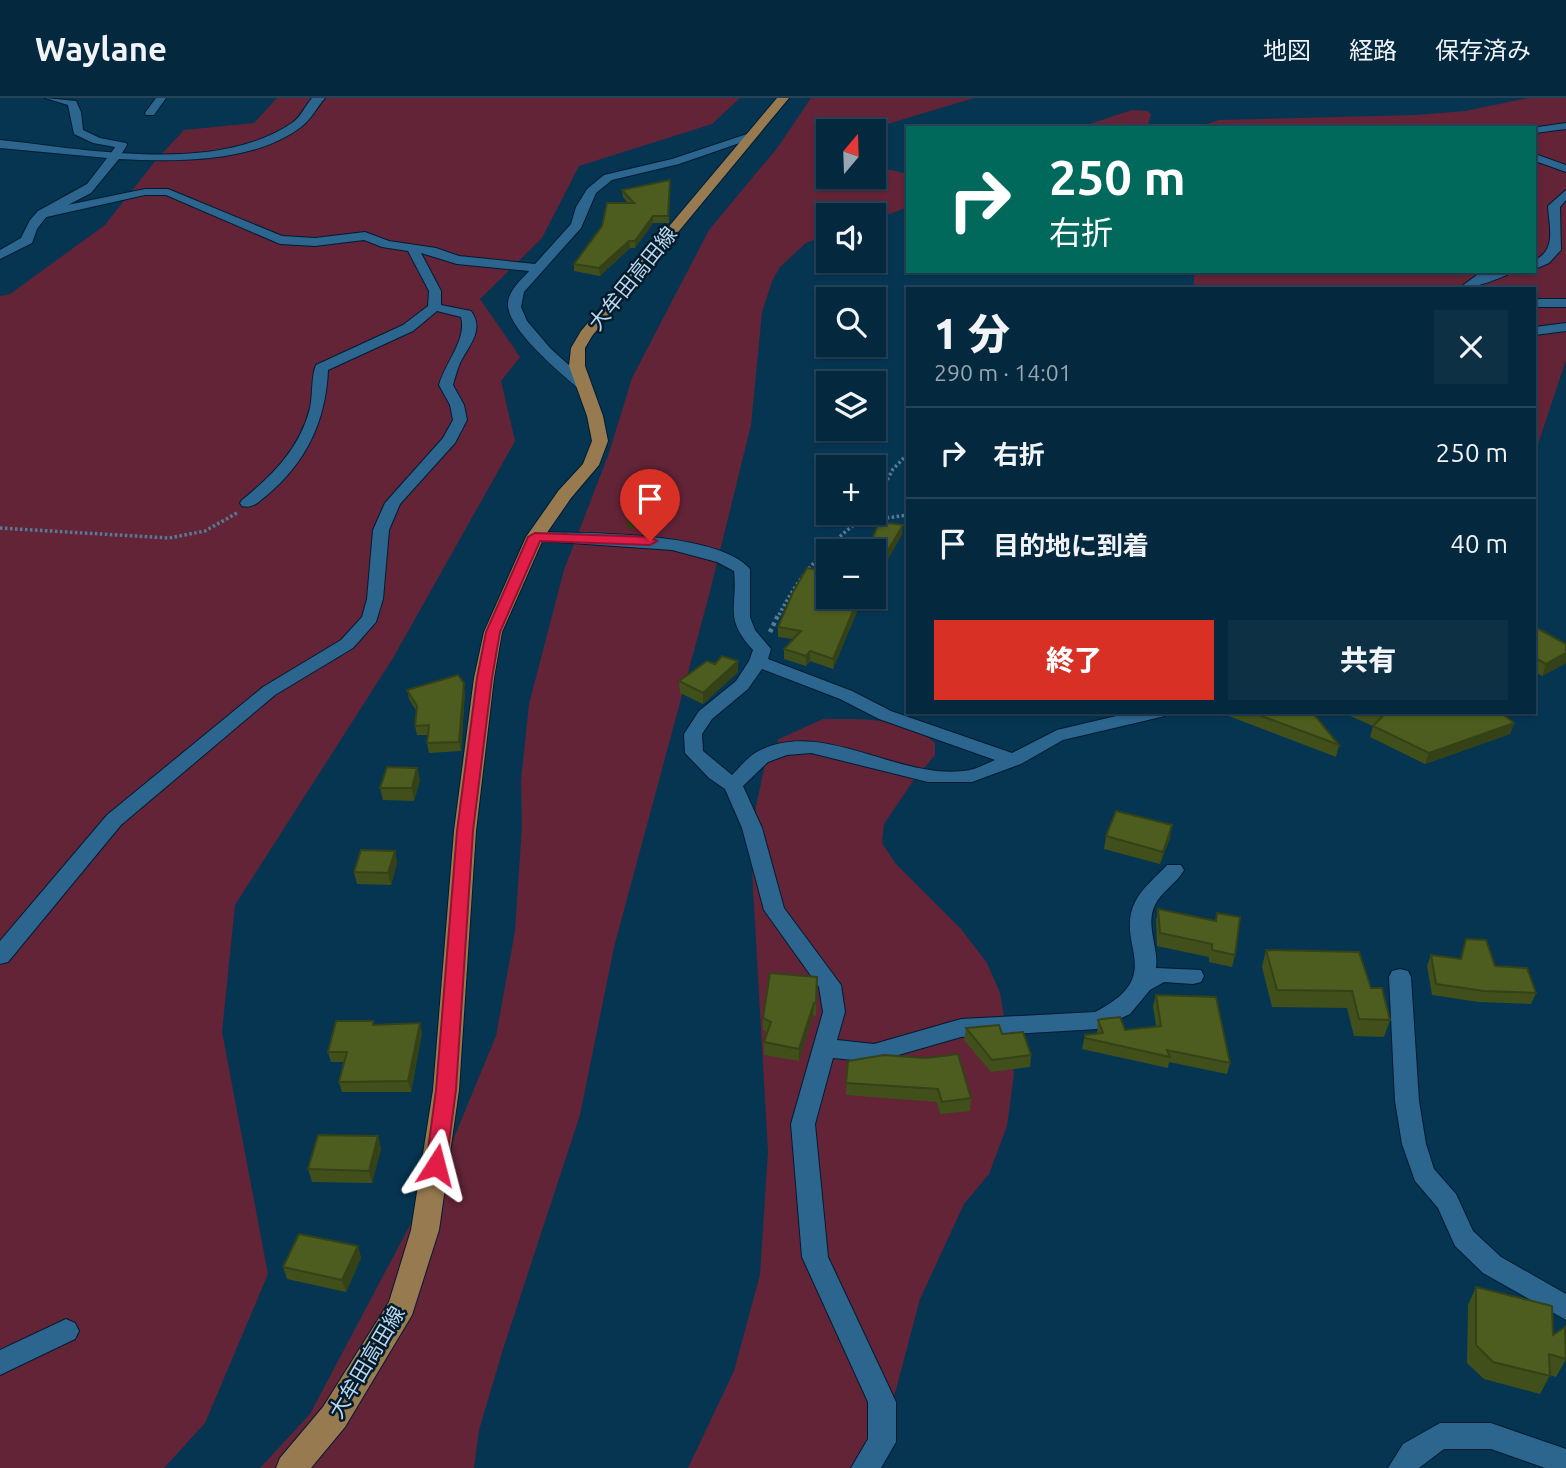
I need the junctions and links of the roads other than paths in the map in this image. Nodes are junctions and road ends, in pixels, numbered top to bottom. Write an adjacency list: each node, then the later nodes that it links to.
1 (50, 98): 12 (street)
2 (161, 98): 5 (street)
3 (319, 98): 12 (street)
4 (783, 98): 8 (main road, 大牟田高田線)
5 (150, 113)
6 (1566, 126): 7 (street)
7 (1536, 130)
8 (750, 136): 20 (street); 28 (main road, 大牟田高田線)
9 (0, 144): 12 (street)
10 (1536, 155): 13 (street)
11 (1536, 155): 14 (street)
12 (115, 156): 16 (street)
13 (1566, 156)
14 (1566, 169)
15 (1566, 193): 19 (street)
16 (42, 214): 17 (street); 18 (street)
17 (412, 247): 20 (street); 25 (street)
18 (0, 255)
19 (1536, 265)
20 (538, 268): 28 (street)
21 (1500, 273): 22 (street)
22 (1467, 287)
23 (1536, 303): 24 (street)
24 (1566, 303)
25 (435, 307): 29 (street); 36 (street)
26 (1566, 327): 27 (street)
27 (1536, 331)
28 (584, 386): 30 (main road, 大牟田高田線)
29 (248, 503)
30 (535, 537): 31 (street); 45 (main road, 大牟田高田線)
31 (760, 655): 33 (street); 34 (street)
32 (1150, 714): 33 (street)
33 (1014, 760): 34 (street)
34 (733, 785): 40 (street)
35 (1174, 870): 39 (street)
36 (0, 956)
37 (1193, 976): 39 (street)
38 (1400, 976): 41 (street)
39 (1142, 984): 40 (street)
40 (826, 1048): 46 (street)
41 (1566, 1308)
42 (66, 1331): 43 (street)
43 (0, 1363)
44 (1566, 1462): 47 (street)
45 (291, 1468)
46 (865, 1468)
47 (1402, 1468)

